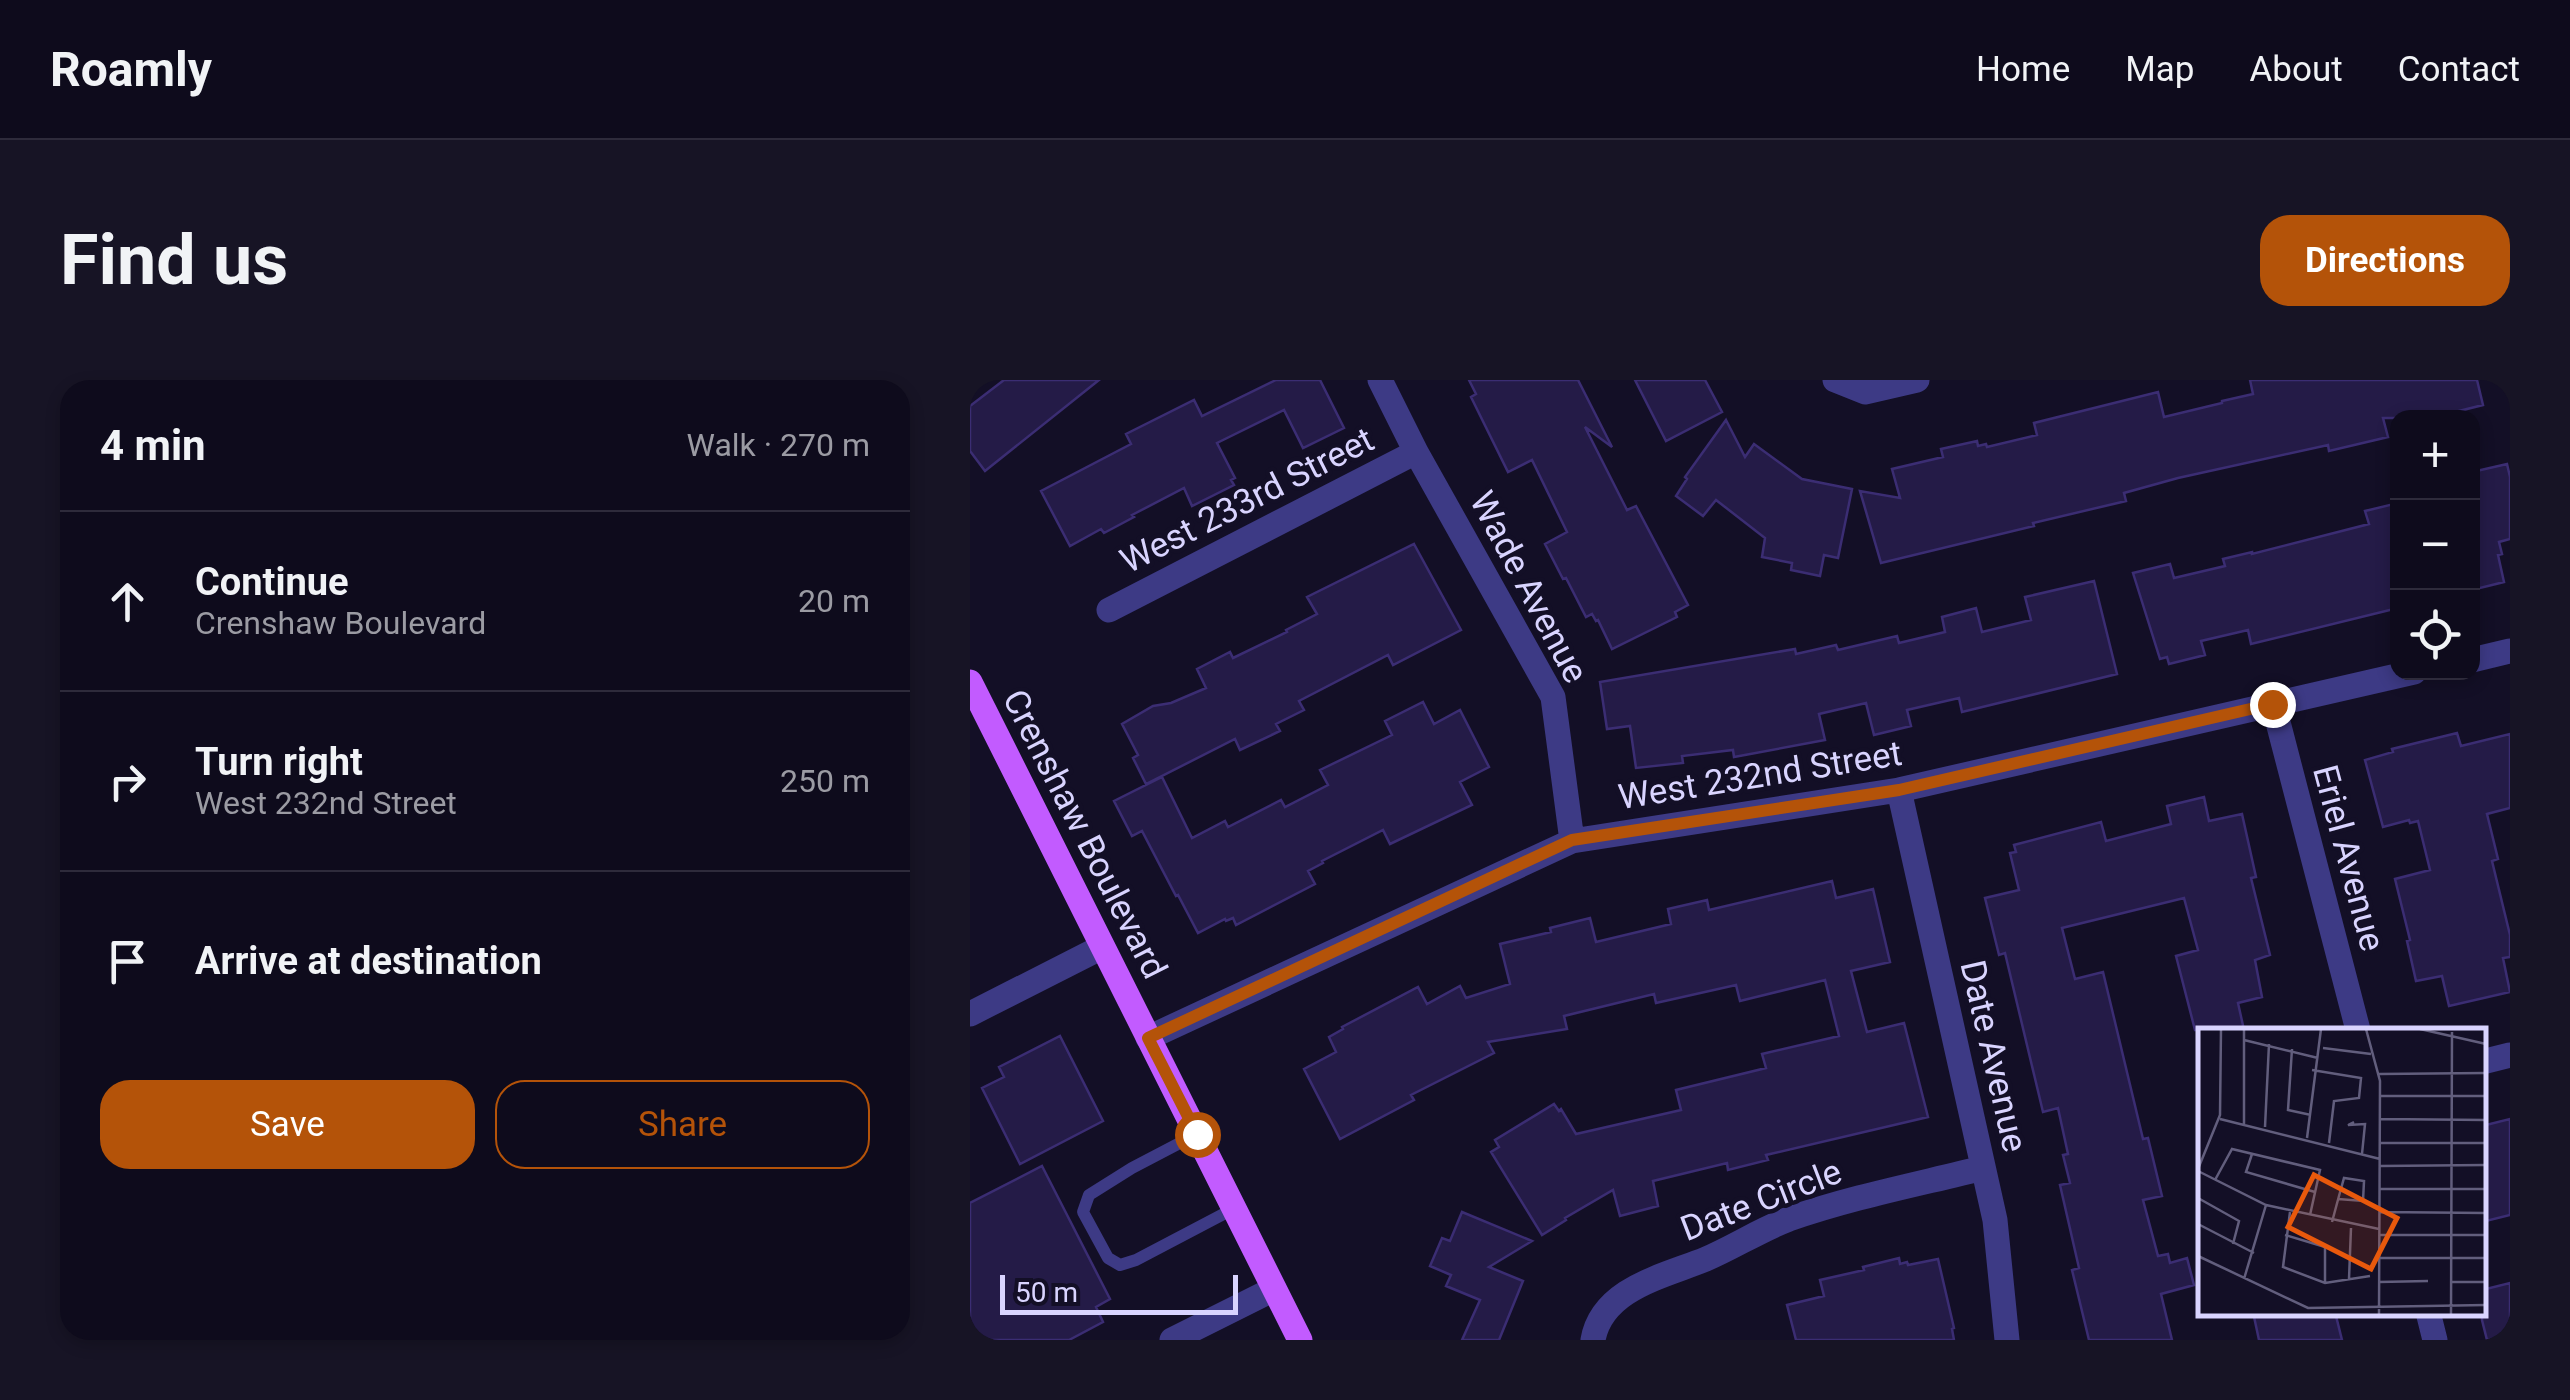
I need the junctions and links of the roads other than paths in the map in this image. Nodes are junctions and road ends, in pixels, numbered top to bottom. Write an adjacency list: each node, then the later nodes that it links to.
1 (1380, 380): 4 (street, Wade Avenue)
2 (1835, 380): 3 (street)
3 (1917, 380)
4 (1416, 452): 5 (street, West 233rd Street); 12 (street, Wade Avenue)
5 (1109, 610)
6 (2510, 651): 7 (street)
7 (2480, 658)
8 (2390, 677): 10 (street, West 232nd Street)
9 (970, 682): 13 (main road, Crenshaw Boulevard)
10 (2272, 704): 11 (street, West 232nd Street); 15 (street, Eriel Avenue)
11 (1899, 790): 12 (street, West 232nd Street); 20 (street, Date Avenue)
12 (1572, 840): 16 (street, West 232nd Street)
13 (1102, 947): 14 (street); 16 (main road, Crenshaw Boulevard)
14 (970, 1014)
15 (2357, 1028)
16 (1148, 1038): 19 (main road, Crenshaw Boulevard)
17 (2510, 1056): 18 (street)
18 (2485, 1061)
19 (1197, 1134): 21 (main road, Crenshaw Boulevard); 21 (lane)
20 (1983, 1168): 26 (street, Date Circle); 27 (street, Date Avenue)
21 (1235, 1208): 22 (main road, Crenshaw Boulevard)
22 (1274, 1289): 24 (street); 25 (main road, Crenshaw Boulevard)
23 (2429, 1315): 28 (street)
24 (1172, 1340)
25 (1300, 1340)
26 (1593, 1340)
27 (2007, 1340)
28 (2435, 1340)

